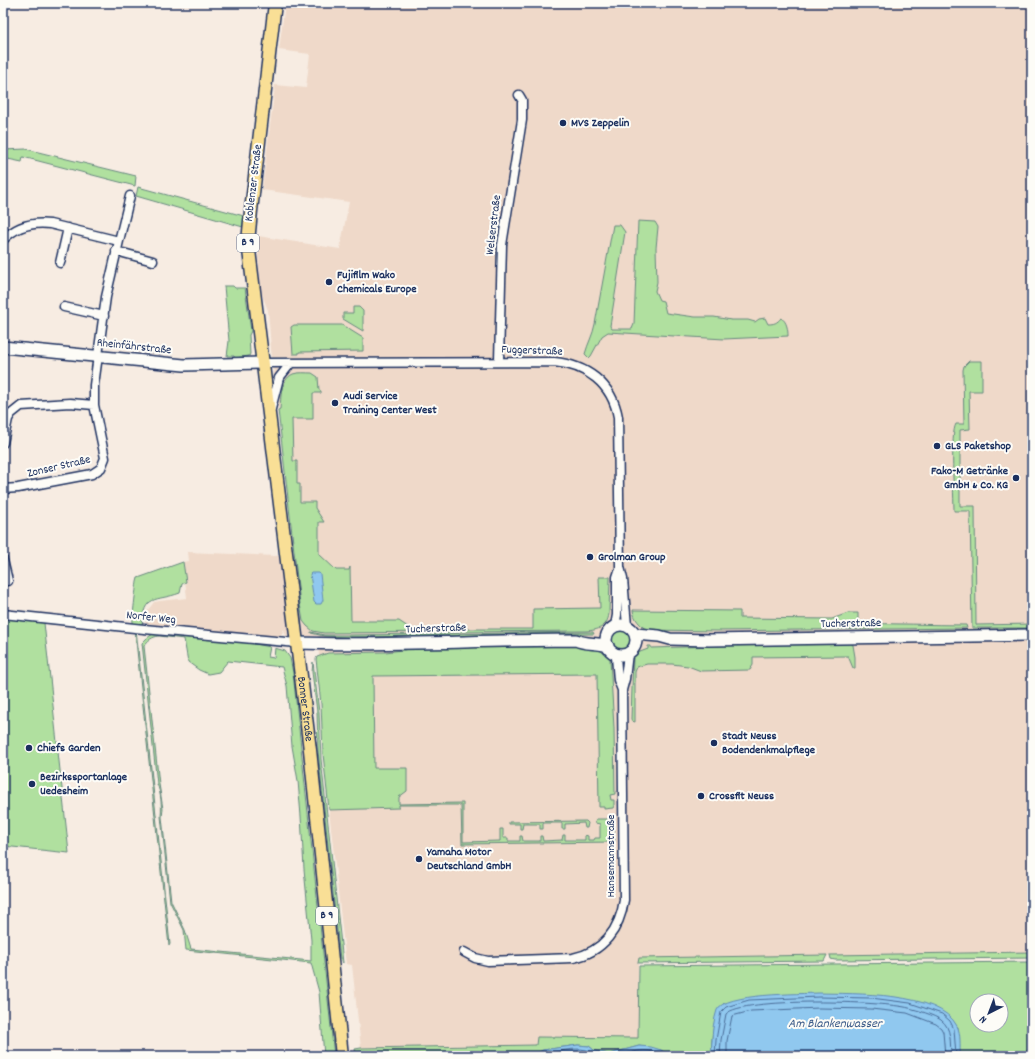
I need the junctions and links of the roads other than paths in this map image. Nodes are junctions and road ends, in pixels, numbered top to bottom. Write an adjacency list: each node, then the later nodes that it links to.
1 (276, 3): 16 (main road, Koblenzer Straße / B 9)
2 (519, 95): 14 (street, Welserstraße)
3 (130, 196): 6 (street, Zonser Straße)
4 (68, 228): 5 (street); 6 (street); 9 (street)
5 (4, 237)
6 (119, 241): 7 (street, Zonser Straße)
7 (116, 251): 8 (street); 11 (street, Zonser Straße)
8 (153, 261)
9 (60, 264)
10 (64, 307): 11 (street)
11 (104, 316): 13 (street, Zonser Straße)
12 (3, 347): 13 (main road, Rheinfährstraße)
13 (99, 356): 16 (main road, Rheinfährstraße); 17 (street, Zonser Straße)
14 (499, 361): 15 (street, Fuggerstraße); 22 (street, Fuggerstraße)
15 (291, 362): 16 (street, Fuggerstraße); 18 (street)
16 (263, 363): 18 (main road, Bonner Straße / B 9)
17 (94, 405): 19 (street); 20 (street, Zonser Straße)
18 (269, 416): 30 (main road, Bonner Straße / B 9)
19 (3, 443)
20 (3, 489)
21 (3, 560): 23 (street)
22 (620, 567): 25 (street, Fuggerstraße); 26 (street, Fuggerstraße)
23 (8, 582)
24 (3, 614): 30 (street, Norfer Weg)
25 (615, 626): 26 (main road); 27 (main road)
26 (627, 626): 31 (main road)
27 (607, 634): 29 (main road, Tucherstraße); 32 (main road)
28 (1032, 635): 31 (main road, Tucherstraße)
29 (576, 640): 30 (main road, Tucherstraße); 32 (main road, Tucherstraße)
30 (297, 643): 35 (main road, Bonner Straße / B 9)
31 (633, 644): 32 (main road); 33 (street, Hansemannstraße)
32 (611, 650): 33 (street, Hansemannstraße)
33 (622, 690): 34 (street, Hansemannstraße)
34 (464, 952)
35 (342, 1056)

